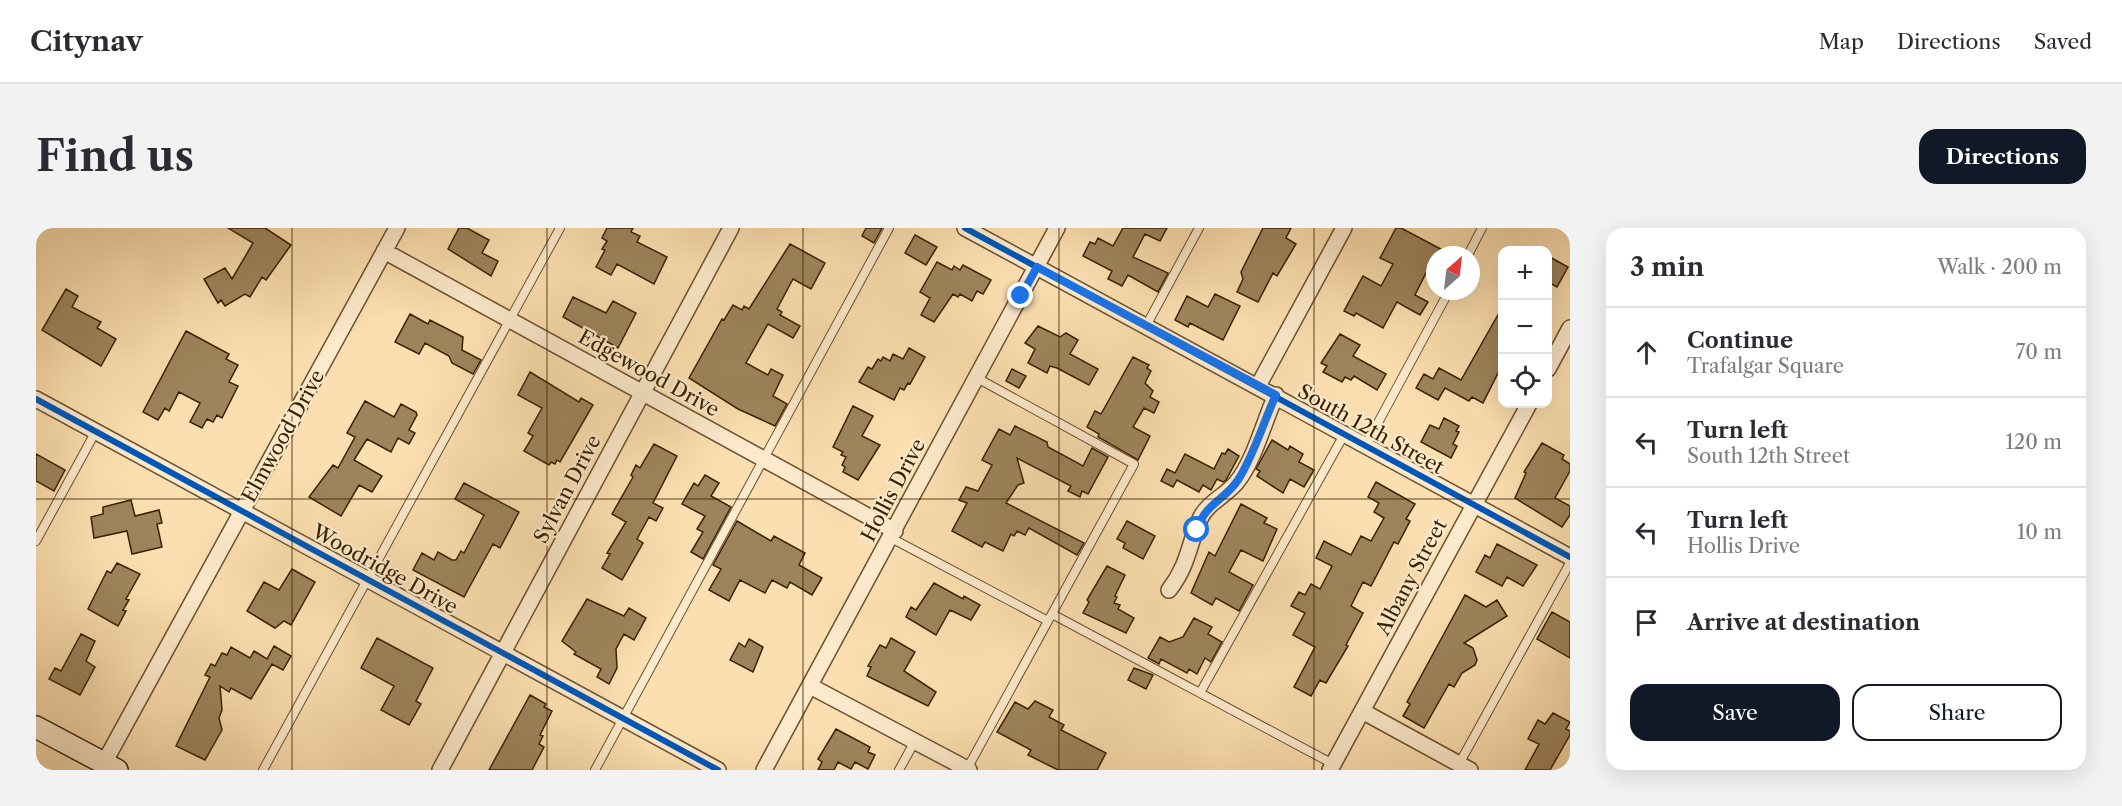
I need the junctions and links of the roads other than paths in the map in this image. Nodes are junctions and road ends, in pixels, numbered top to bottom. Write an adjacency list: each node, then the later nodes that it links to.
1 (397, 228): 11 (street, Elmwood Drive)
2 (560, 228): 14 (lane)
3 (731, 228): 20 (street, Sylvan Drive)
4 (889, 228): 27 (lane)
5 (965, 228): 12 (street, South 12th Street)
6 (1057, 228): 12 (street, Hollis Drive)
7 (1199, 228): 15 (lane)
8 (1344, 228): 19 (street)
9 (1482, 228): 10 (lane)
10 (1473, 246)
11 (384, 251): 14 (street, Edgewood Drive); 29 (street, Elmwood Drive)
12 (1037, 267): 15 (street, South 12th Street); 18 (street, Hollis Drive)
13 (1444, 300): 26 (lane)
14 (510, 320): 20 (street, Edgewood Drive); 34 (lane)
15 (1146, 326): 19 (street, South 12th Street)
16 (1570, 328): 17 (street)
17 (1552, 362)
18 (977, 378): 30 (street, Hollis Drive); 36 (lane)
19 (1258, 386): 21 (street, South 12th Street)
20 (642, 394): 27 (street, Edgewood Drive); 37 (street, Sylvan Drive)
21 (1276, 395): 25 (street, South 12th Street); 35 (street)
22 (36, 399): 24 (street, Woodridge Drive)
23 (1527, 408): 28 (street, Albany Street)
24 (96, 431): 29 (street, Woodridge Drive); 31 (lane)
25 (1345, 433): 26 (street, South 12th Street); 39 (lane)
26 (1366, 445): 28 (street, South 12th Street)
27 (764, 460): 30 (street, Edgewood Drive); 41 (lane)
28 (1474, 505): 32 (street, South 12th Street); 40 (street, Albany Street)
29 (243, 510): 34 (street, Woodridge Drive); 46 (street, Elmwood Drive)
30 (893, 535): 36 (lane); 38 (street, Hollis Drive)
31 (36, 541)
32 (1570, 557)
33 (1570, 562): 45 (lane)
34 (367, 578): 37 (street, Woodridge Drive); 48 (lane)
35 (1169, 590)
36 (1050, 617): 39 (lane); 47 (lane)
37 (504, 652): 41 (street, Woodridge Drive); 49 (street, Sylvan Drive)
38 (810, 686): 43 (street); 52 (street, Hollis Drive)
39 (1200, 693): 44 (lane)
40 (1362, 711): 44 (street, Albany Street); 45 (street)
41 (623, 718): 50 (lane); 51 (street, Woodridge Drive)
42 (36, 727): 46 (main road)
43 (915, 741): 47 (street); 53 (lane)
44 (1331, 767)
45 (1465, 767)
46 (108, 768)
47 (968, 769)
48 (263, 770)
49 (440, 770)
50 (595, 770)
51 (718, 770)
52 (764, 770)
53 (899, 770)

